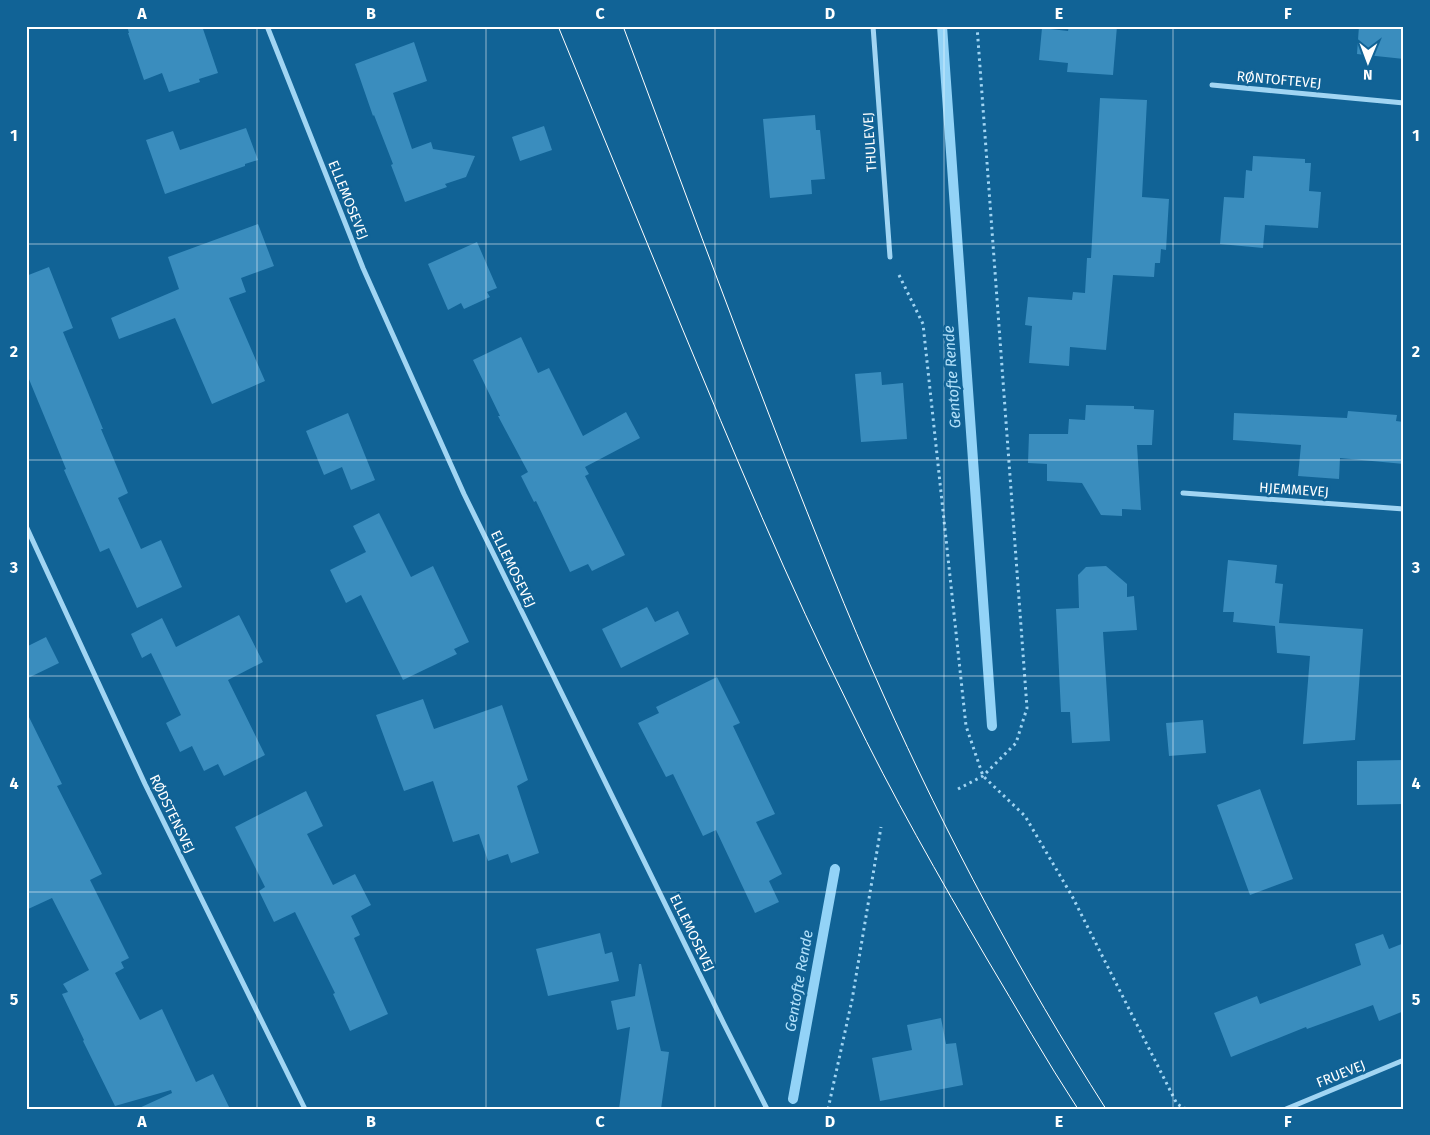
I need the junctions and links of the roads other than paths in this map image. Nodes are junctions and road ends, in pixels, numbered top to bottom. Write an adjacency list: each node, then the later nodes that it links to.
1 (267, 26): 11 (street, ELLEMOSEVEJ)
2 (873, 26): 5 (street, THULEVEJ)
3 (1212, 85): 4 (street, RØNTOFTEVEJ)
4 (1404, 103)
5 (890, 257)
6 (1183, 493): 7 (street, HJEMMEVEJ)
7 (1404, 509)
8 (26, 526): 10 (street, RØDSTENSVEJ)
9 (1404, 1060): 12 (street, FRUEVEJ)
10 (305, 1109)
11 (767, 1109)
12 (1286, 1109)

